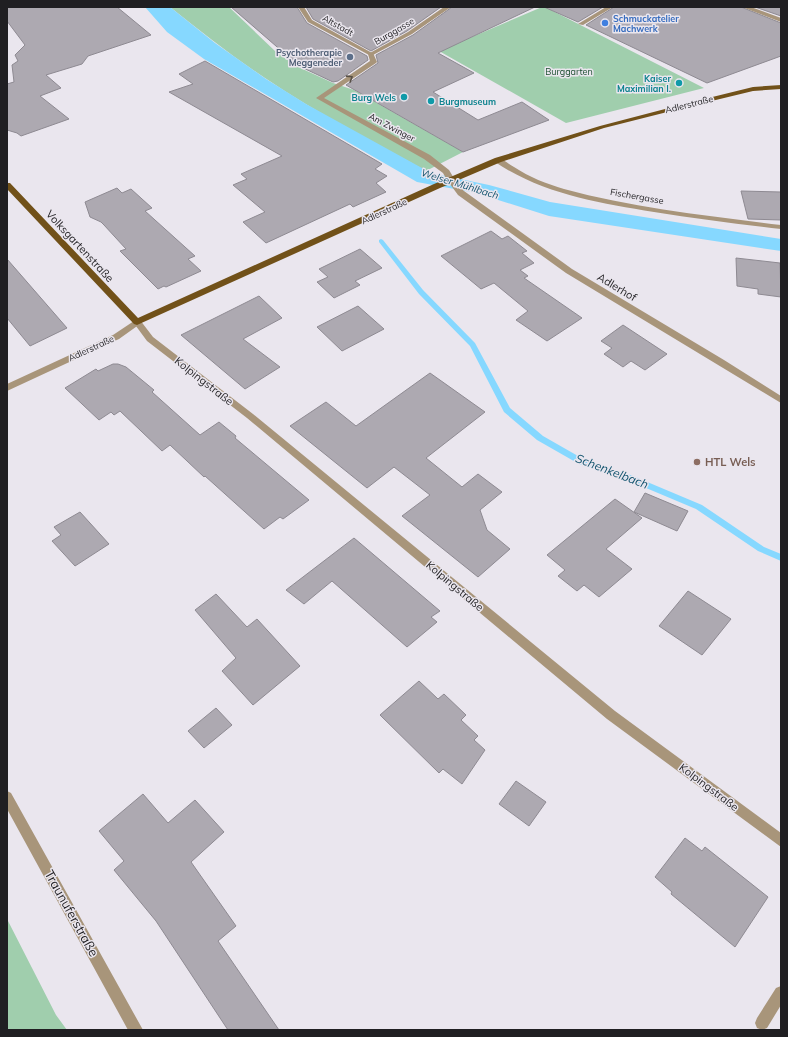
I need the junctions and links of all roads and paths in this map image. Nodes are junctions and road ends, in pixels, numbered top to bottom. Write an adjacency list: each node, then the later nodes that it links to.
1 (301, 7): 7 (street, Altstadt)
2 (448, 7): 7 (street, Burggasse)
3 (610, 7): 6 (street)
4 (745, 7): 5 (street)
5 (781, 20)
6 (581, 24)
7 (371, 54): 9 (street, Burggasse, one-way to 7)
8 (781, 87): 10 (main road, Adlerstraße)
9 (319, 98): 11 (street, Am Zwinger)
10 (498, 160): 11 (main road, Adlerstraße); 13 (street, Fischergasse)
11 (454, 179): 14 (main road, Adlerstraße); 16 (street, Adlerhof)
12 (7, 185): 14 (main road, Volksgartenstraße)
13 (781, 227)
14 (137, 322): 15 (street, Adlerstraße); 18 (street, Kolpingstraße)
15 (7, 388)
16 (781, 400)
17 (7, 797): 21 (street, Traunuferstraße)
18 (781, 841)
19 (781, 992): 20 (street)
20 (762, 1023)
21 (136, 1030)

